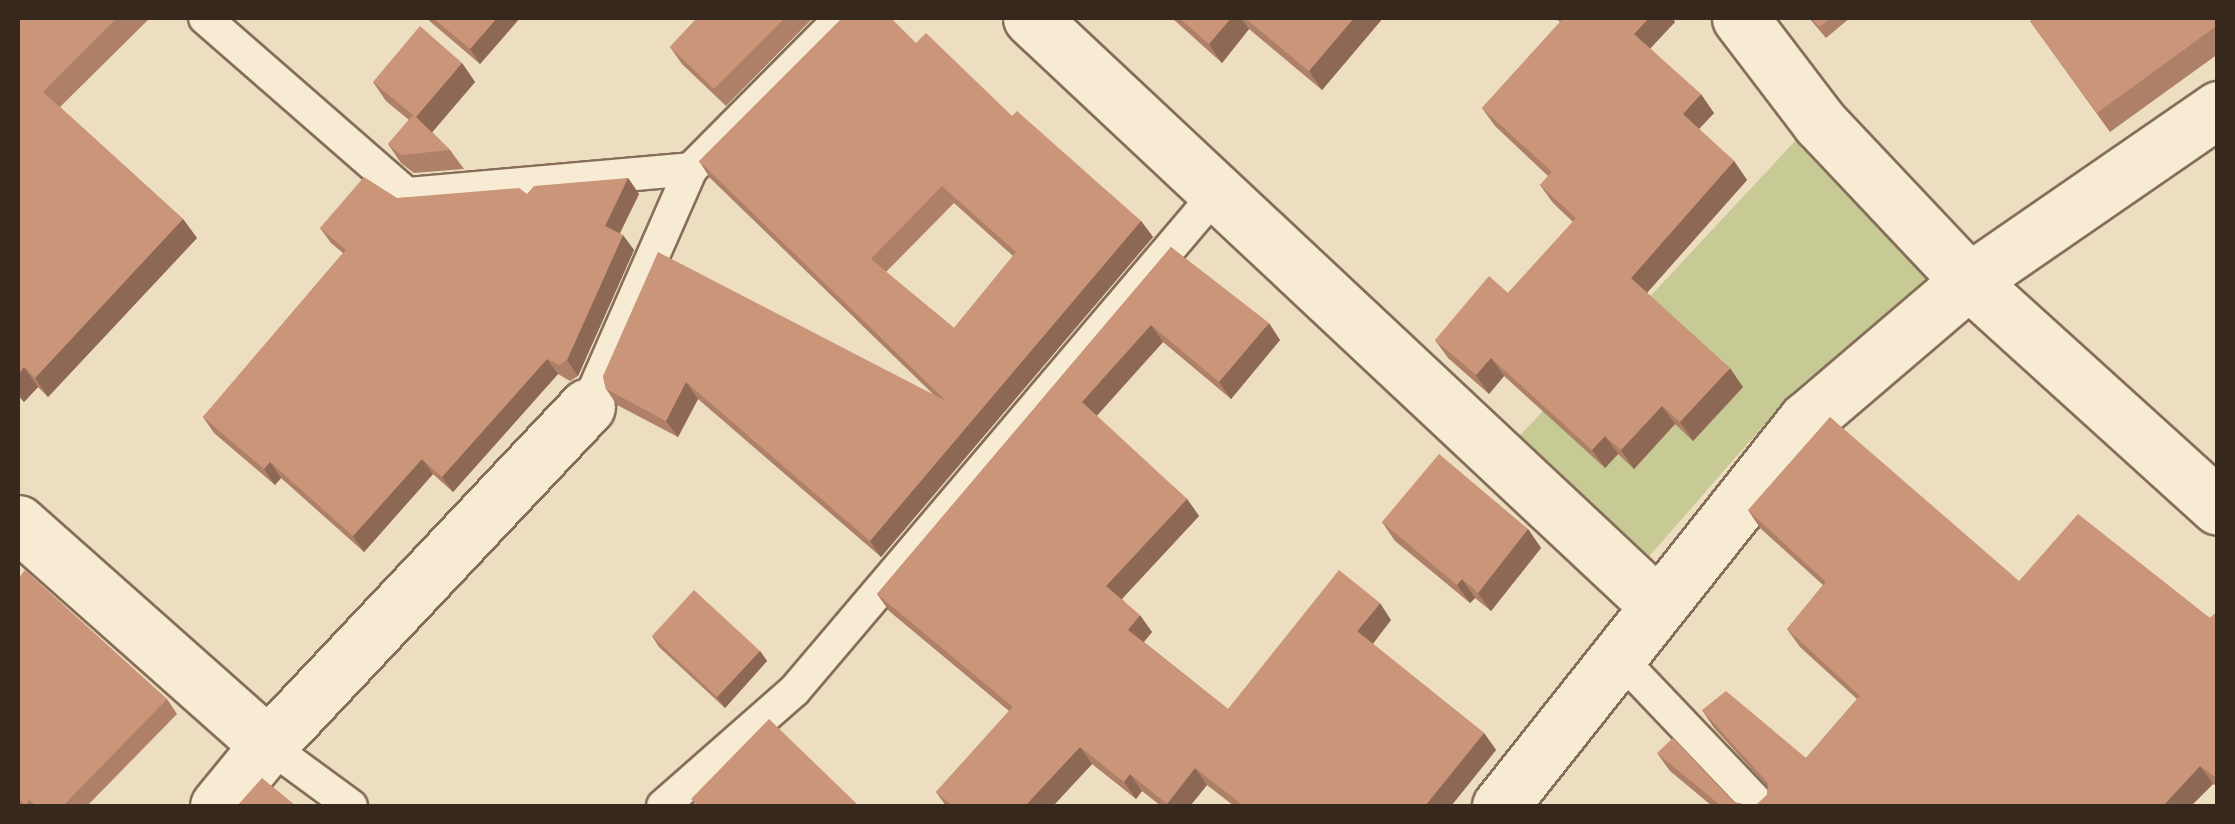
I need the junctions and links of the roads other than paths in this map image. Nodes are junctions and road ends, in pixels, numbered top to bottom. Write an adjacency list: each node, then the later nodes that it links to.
1 (205, 18): 6 (lane)
2 (842, 18): 6 (lane)
3 (1031, 18): 7 (street)
4 (1740, 18): 8 (street)
5 (2218, 110): 8 (street)
6 (691, 168): 9 (lane)
7 (1220, 189): 12 (street); 17 (lane)
8 (1970, 280): 10 (street); 12 (street)
9 (587, 406): 14 (street)
10 (2218, 507)
11 (18, 523): 14 (street)
12 (1655, 603): 13 (street)
13 (1616, 654): 18 (street); 19 (lane)
14 (268, 744): 15 (street); 16 (lane)
15 (218, 806)
16 (351, 806)
17 (664, 806)
18 (1500, 806)
19 (1761, 806)

